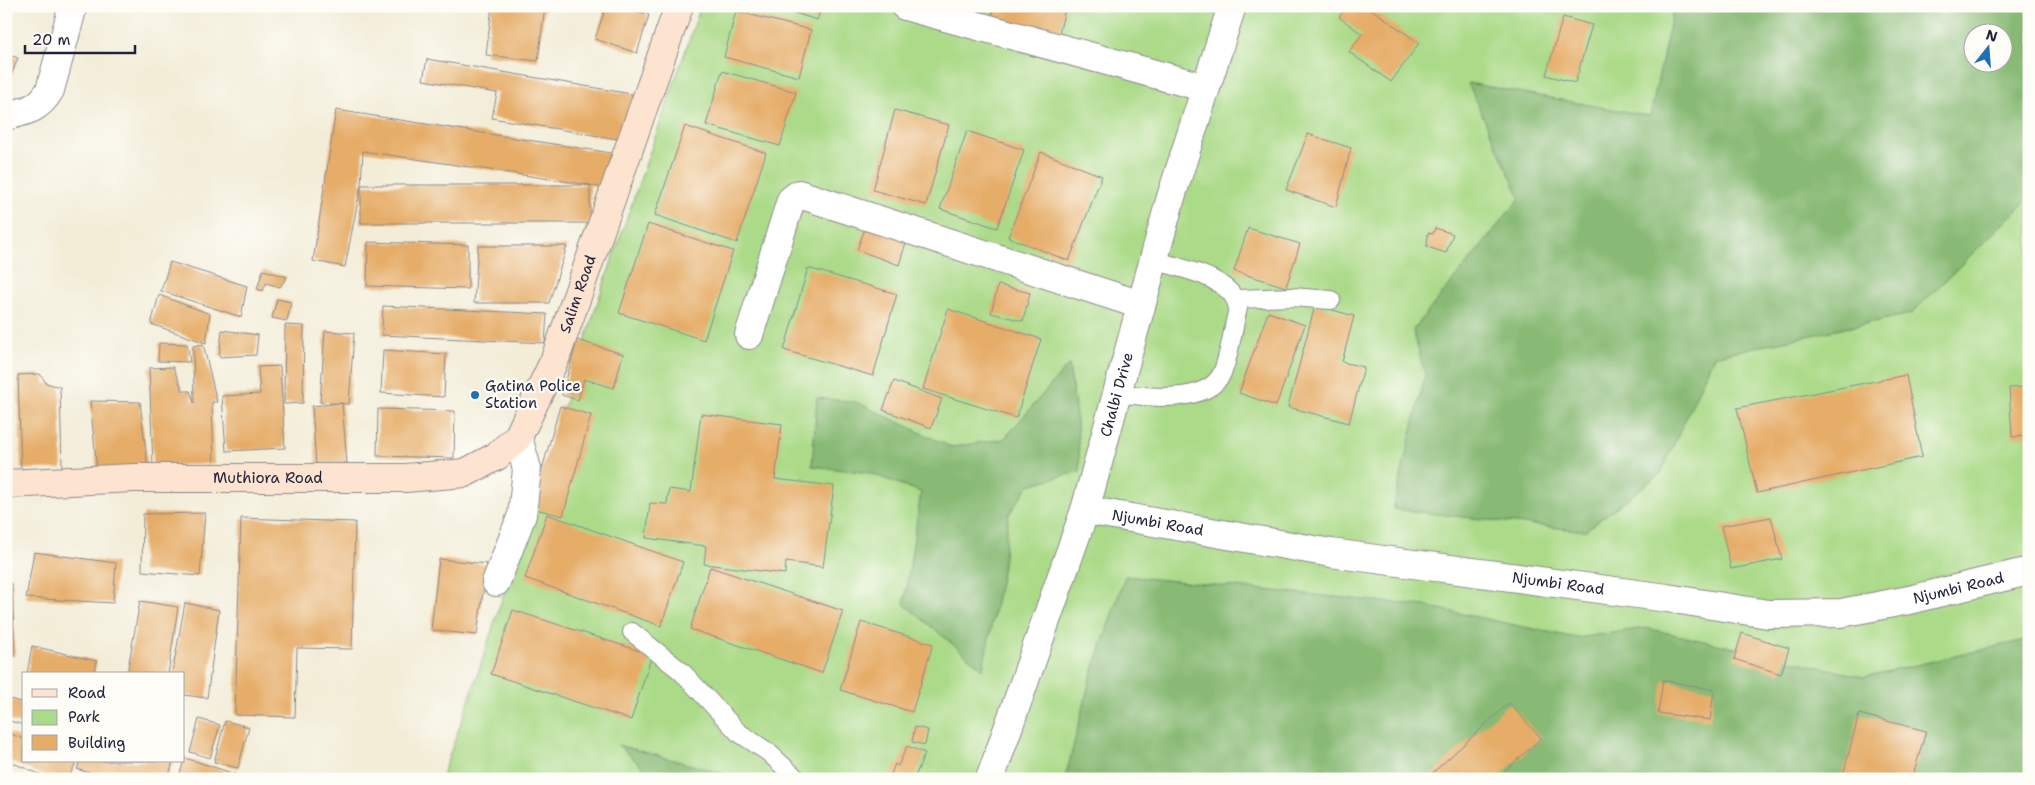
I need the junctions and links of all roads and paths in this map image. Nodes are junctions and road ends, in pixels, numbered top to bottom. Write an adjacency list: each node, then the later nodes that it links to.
1 (73, 6): 6 (street)
2 (679, 6): 13 (street, Salim Road)
3 (906, 6): 5 (street)
4 (1232, 6): 5 (street, Chalbi Drive)
5 (1206, 88): 7 (street, Chalbi Drive)
6 (6, 116)
7 (1154, 260): 8 (lane); 10 (street, Chalbi Drive)
8 (1237, 299): 9 (lane); 12 (lane)
9 (1331, 300)
10 (1141, 304): 11 (street); 12 (street, Chalbi Drive)
11 (750, 335)
12 (1117, 393): 15 (street, Chalbi Drive)
13 (518, 437): 14 (street, Muthiora Road); 17 (street)
14 (6, 484)
15 (1085, 510): 16 (street, Njumbi Road); 20 (street, Chalbi Drive)
16 (2029, 571)
17 (496, 582)
18 (632, 632): 19 (lane)
19 (796, 779)
20 (990, 779)

